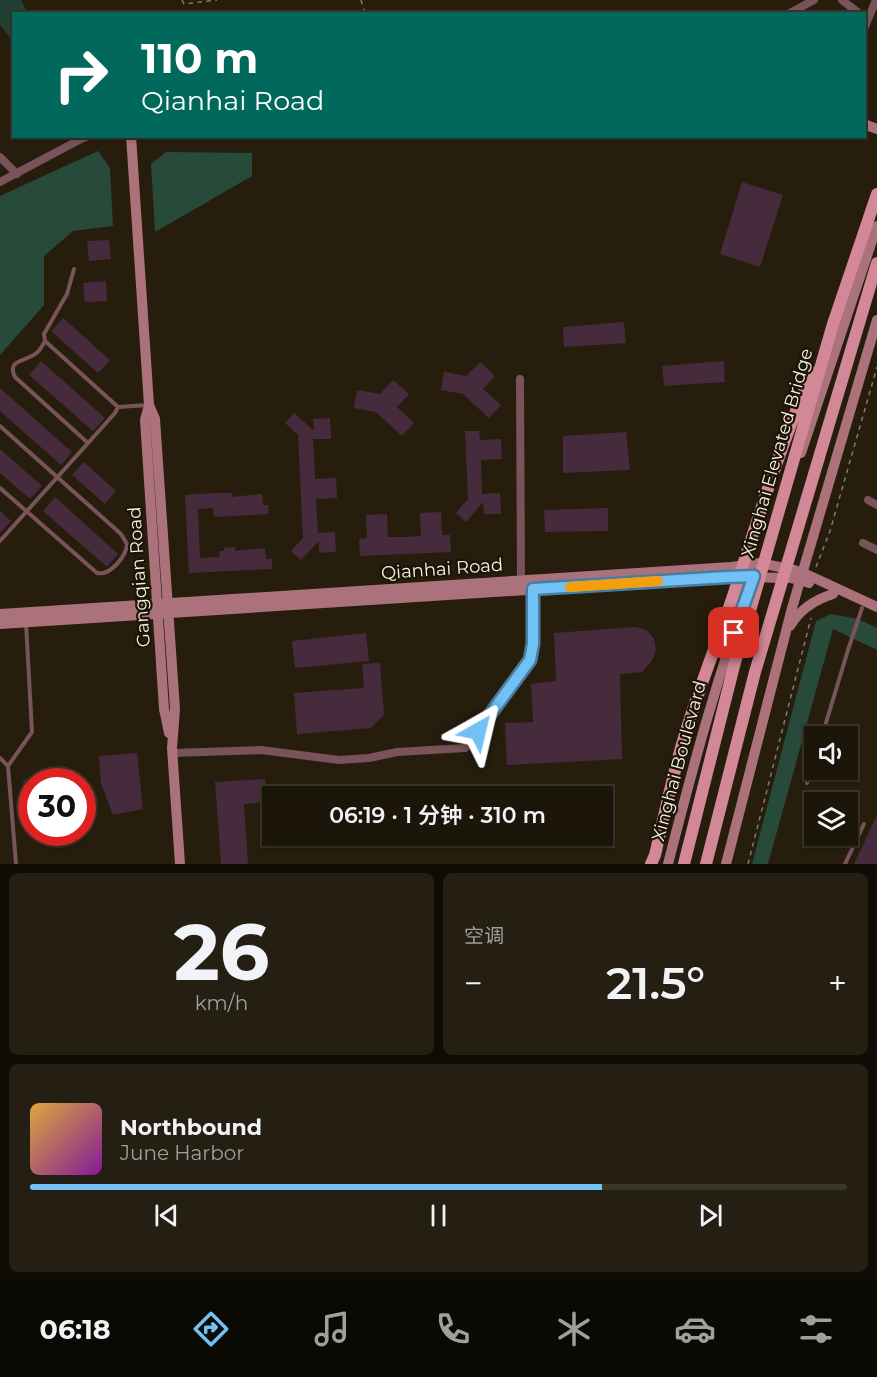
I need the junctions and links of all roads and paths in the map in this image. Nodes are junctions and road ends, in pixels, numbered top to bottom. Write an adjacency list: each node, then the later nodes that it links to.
1 (182, 0): 2 (path)
2 (217, 0)
3 (814, 0): 6 (street)
4 (842, 0): 7 (street)
5 (876, 0): 8 (street)
6 (793, 12)
7 (857, 12)
8 (866, 18)
9 (90, 138): 12 (street)
10 (131, 138): 23 (street, Gangqian Road)
11 (0, 157): 12 (street)
12 (17, 174): 13 (street)
13 (0, 182)
14 (877, 194): 19 (main road, Xinghai Elevated Bridge, bridge)
15 (877, 226): 35 (street, Xinghai Boulevard)
16 (877, 262): 63 (main road, bridge)
17 (74, 269): 20 (lane)
18 (877, 320): 38 (street)
19 (833, 324): 60 (main road, bridge); 62 (main road, Xinghai Elevated Bridge, bridge)
20 (45, 341): 24 (lane); 26 (lane)
21 (877, 367): 36 (path)
22 (520, 379): 39 (street)
23 (149, 405): 24 (lane); 44 (street, Gangqian Road)
24 (118, 407): 26 (lane)
25 (0, 426): 27 (lane)
26 (88, 443): 27 (lane)
27 (57, 477): 31 (lane); 31 (lane)
28 (0, 488): 31 (lane)
29 (868, 500): 30 (street)
30 (877, 505)
31 (27, 512): 32 (lane)
32 (0, 541)
33 (863, 543): 34 (street)
34 (877, 549)
35 (760, 563): 37 (street, Xinghai Boulevard); 38 (street, Qianhai Road); 39 (street, Qianhai Road)
36 (817, 565)
37 (754, 576): 38 (street, Qianhai Road); 40 (street, Qianhai Road); 61 (street, Xinghai Boulevard)
38 (801, 576): 41 (street, Qianhai Road); 42 (street, Qianhai Road); 50 (street)
39 (521, 580): 44 (street, Qianhai Road)
40 (533, 589): 44 (street, Qianhai Road); 52 (street)
41 (833, 594): 43 (street, Qianhai Road); 50 (street)
42 (877, 607)
43 (862, 608): 47 (street, Qianhai Road); 51 (lane)
44 (163, 609): 46 (street, Qianhai Road); 48 (street, Qianhai Road); 52 (street, Gangqian Road)
45 (812, 612): 65 (path)
46 (0, 614)
47 (877, 615)
48 (26, 622): 49 (street, Qianhai Road); 54 (lane)
49 (0, 624)
50 (786, 631): 64 (street)
51 (825, 726)
52 (172, 750): 59 (street, Gangqian Road)
53 (0, 758): 54 (lane)
54 (8, 766): 58 (lane)
55 (808, 780): 56 (lane)
56 (807, 783)
57 (864, 824): 66 (lane)
58 (16, 864)
59 (180, 864)
60 (651, 864)
61 (668, 864)
62 (684, 864)
63 (706, 864)
64 (726, 864)
65 (748, 864)
66 (845, 864)

